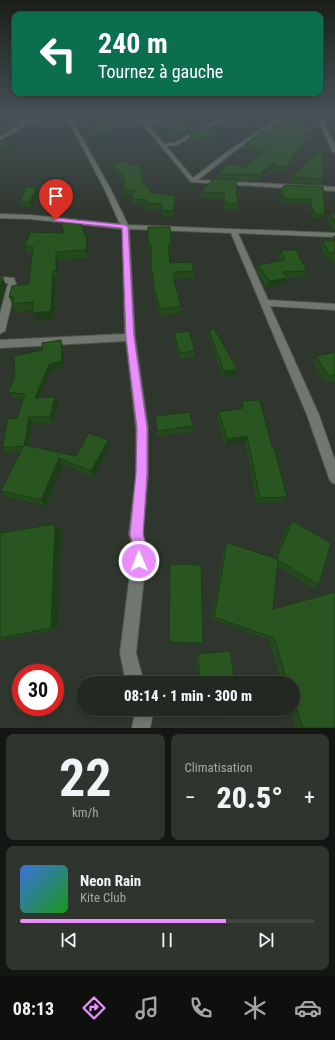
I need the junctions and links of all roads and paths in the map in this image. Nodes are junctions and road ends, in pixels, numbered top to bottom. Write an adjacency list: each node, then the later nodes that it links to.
1 (86, 150): 7 (street)
2 (168, 150): 4 (street)
3 (233, 150): 4 (street)
4 (193, 181): 5 (street)
5 (335, 189)
6 (0, 216): 7 (street)
7 (125, 227): 8 (street); 14 (street)
8 (234, 232): 9 (street); 11 (street)
9 (335, 236)
10 (0, 280): 13 (street)
11 (265, 303): 12 (street); 16 (street)
12 (334, 308)
13 (0, 331)
14 (130, 337): 15 (street); 17 (street)
15 (0, 344)
16 (335, 478)
17 (133, 676)
18 (143, 716): 19 (street)
19 (141, 728)

